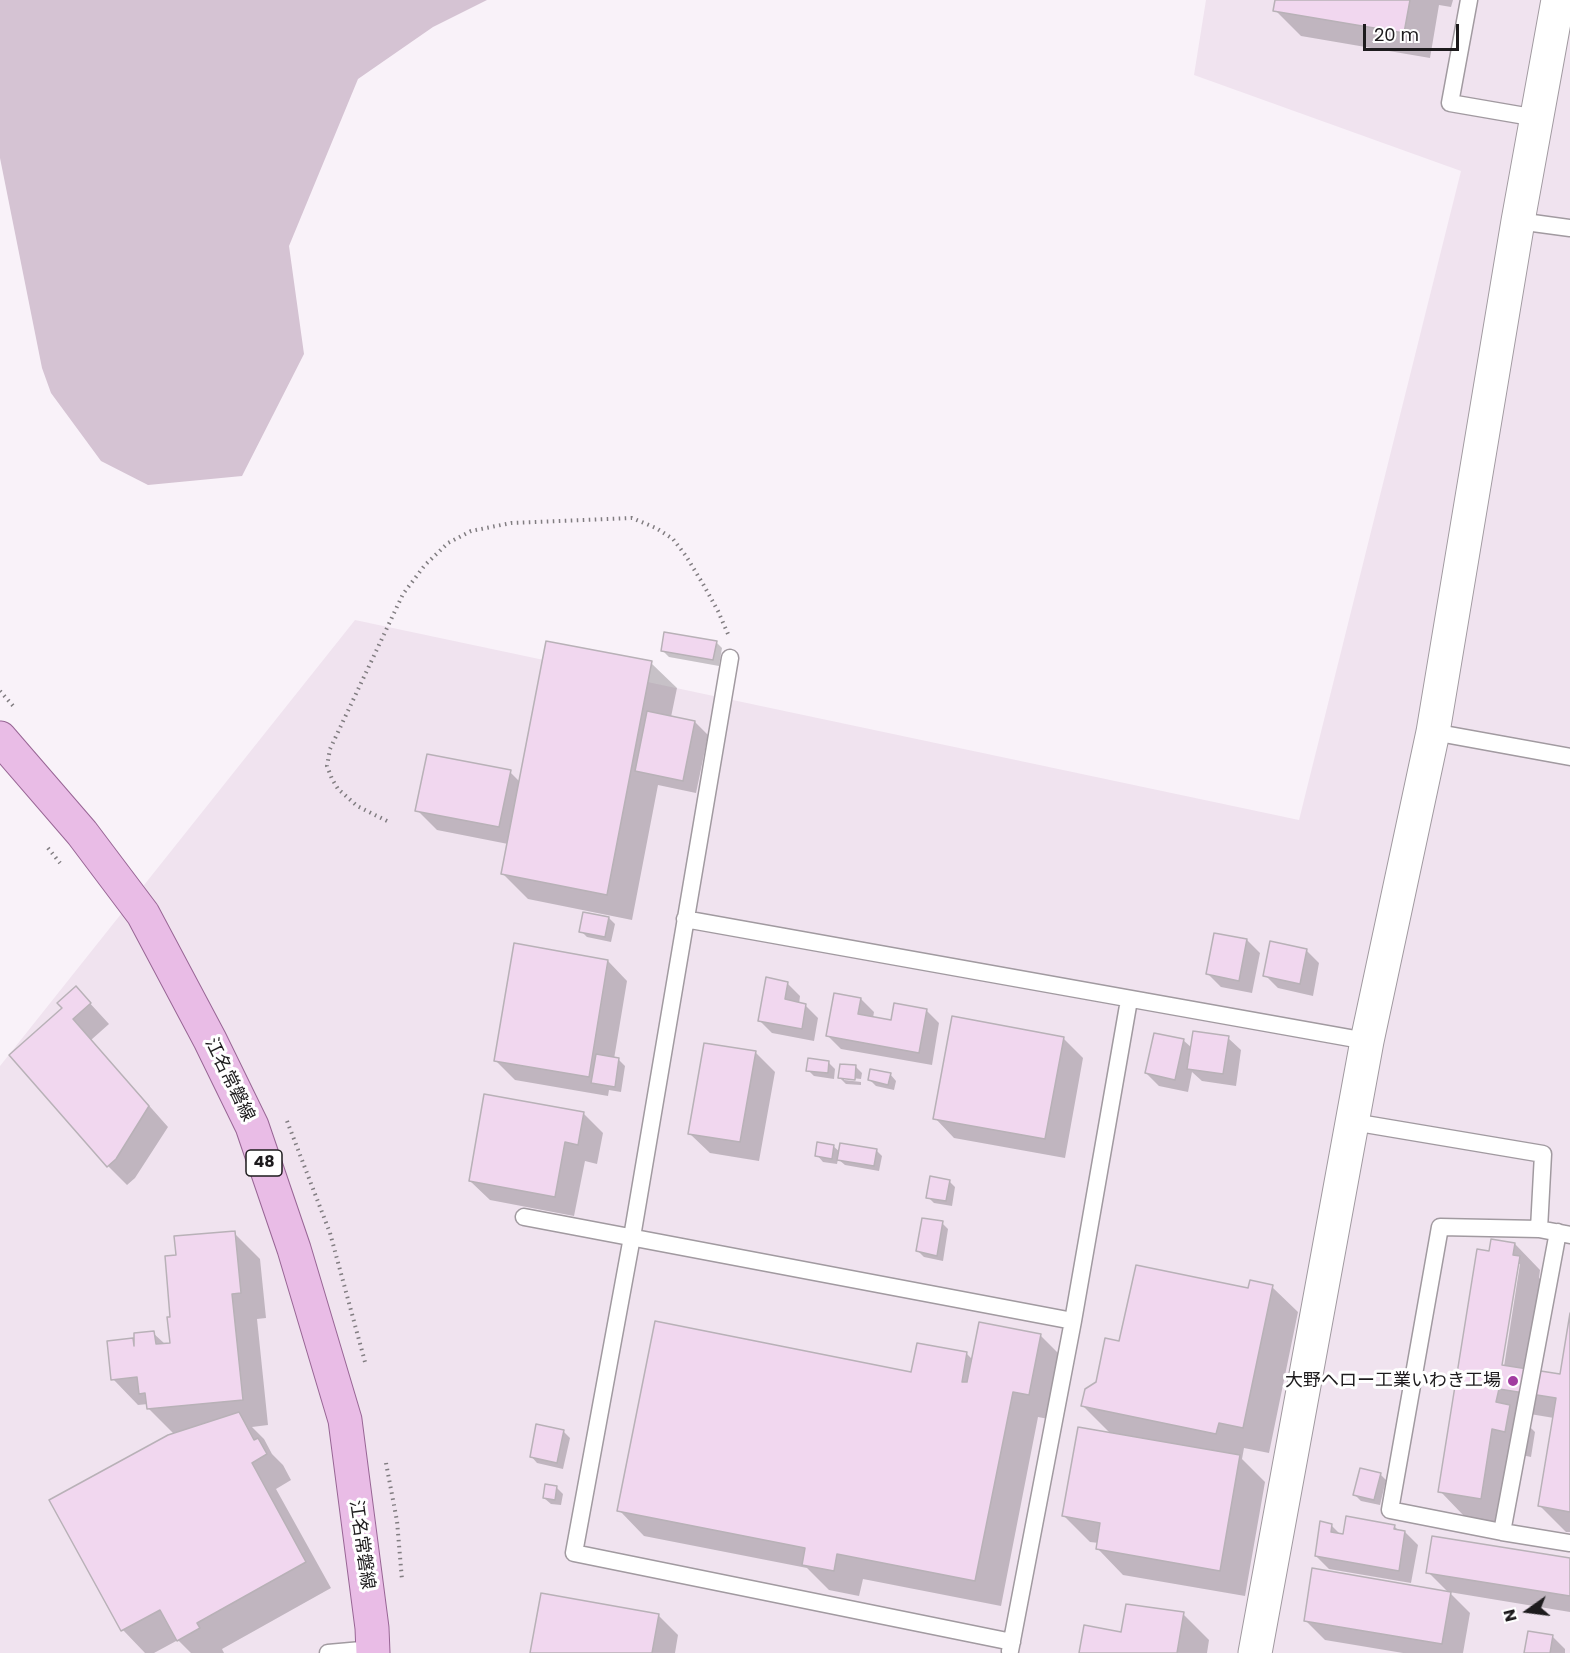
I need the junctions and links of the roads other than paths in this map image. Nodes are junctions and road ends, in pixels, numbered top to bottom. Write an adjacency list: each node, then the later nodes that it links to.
1 (1469, 0): 3 (lane)
2 (1558, 0): 3 (street)
3 (1537, 118): 4 (street)
4 (1518, 221): 5 (lane); 7 (street)
5 (1570, 228)
6 (730, 658): 10 (lane)
7 (1433, 732): 9 (lane); 12 (street)
8 (0, 738): 22 (main road, 江名常磐線 / 48)
9 (1570, 757)
10 (686, 919): 11 (lane); 17 (lane)
11 (1129, 999): 12 (lane); 18 (lane)
12 (1367, 1041): 13 (street)
13 (1353, 1122): 15 (lane); 24 (street)
14 (524, 1216): 17 (lane)
15 (1539, 1229): 16 (lane); 19 (lane)
16 (1564, 1234): 19 (lane)
17 (632, 1238): 18 (lane); 21 (lane)
18 (1073, 1321): 21 (lane)
19 (1502, 1532): 20 (lane)
20 (1570, 1543)
21 (1011, 1648)
22 (373, 1651): 23 (lane)
23 (328, 1653)
24 (1255, 1653)

